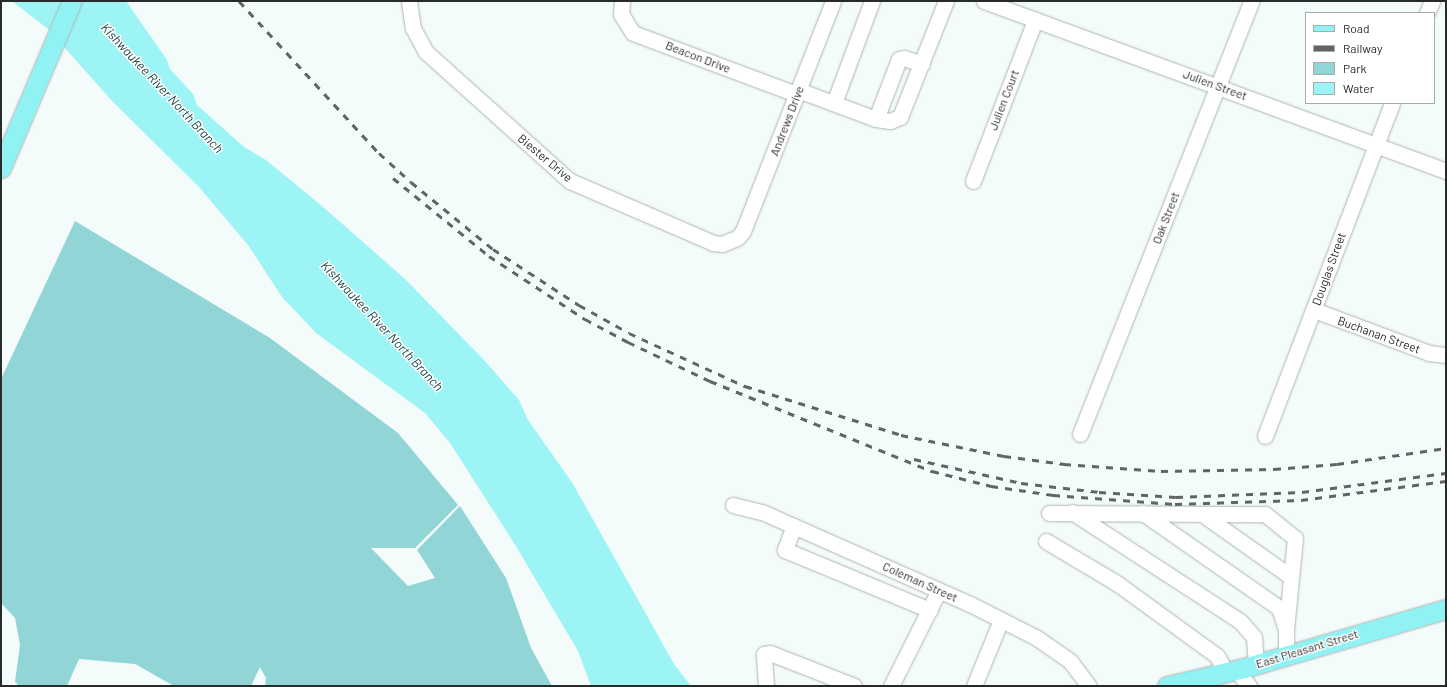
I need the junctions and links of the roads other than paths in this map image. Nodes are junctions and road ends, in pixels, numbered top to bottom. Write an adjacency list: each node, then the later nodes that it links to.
1 (72, 1): 19 (main road)
2 (409, 1): 22 (street, Biester Drive)
3 (622, 1): 14 (street, Beacon Drive)
4 (833, 1): 14 (street, Andrews Drive)
5 (872, 1): 15 (street)
6 (946, 1): 12 (street)
7 (984, 1): 11 (street, Julien Street)
8 (1251, 1): 13 (street, Oak Street)
9 (1432, 1): 10 (street)
10 (1427, 12)
11 (1035, 20): 13 (street, Julien Street); 21 (street, Julien Court)
12 (922, 64): 17 (street); 17 (street)
13 (1218, 86): 18 (street, Julien Street); 25 (street, Oak Street)
14 (797, 92): 15 (street, Beacon Drive); 22 (street, Andrews Drive)
15 (834, 103): 17 (street, Beacon Drive)
16 (1392, 104): 18 (street, Douglas Street)
17 (876, 119)
18 (1376, 145): 20 (street, Julien Street); 23 (street, Douglas Street)
19 (1, 168)
20 (1446, 171)
21 (973, 181)
22 (737, 238)
23 (1314, 310): 24 (street, Buchanan Street); 26 (street, Douglas Street)
24 (1446, 355)
25 (1080, 434)
26 (1265, 436)
27 (733, 506): 32 (street, Coleman Street)
28 (1071, 512): 29 (street); 30 (street); 41 (street)
29 (1049, 513)
30 (1143, 513): 31 (street); 39 (street)
31 (1202, 514): 34 (street); 34 (street)
32 (794, 526): 35 (street, Coleman Street); 36 (street)
33 (1046, 542): 42 (street)
34 (1291, 578): 39 (street)
35 (939, 590): 36 (street); 38 (street, Coleman Street)
36 (930, 610): 45 (street)
37 (1446, 610): 40 (main road, East Pleasant Street)
38 (1001, 620): 46 (street); 47 (street, Coleman Street)
39 (1286, 630): 40 (street)
40 (1286, 655): 41 (main road, East Pleasant Street)
41 (1256, 664): 42 (main road, East Pleasant Street)
42 (1231, 671): 48 (main road, East Pleasant Street); 49 (street)
43 (766, 686): 44 (street)
44 (854, 686)
45 (891, 686)
46 (974, 686)
47 (1089, 686)
48 (1167, 686)
49 (1249, 686)

